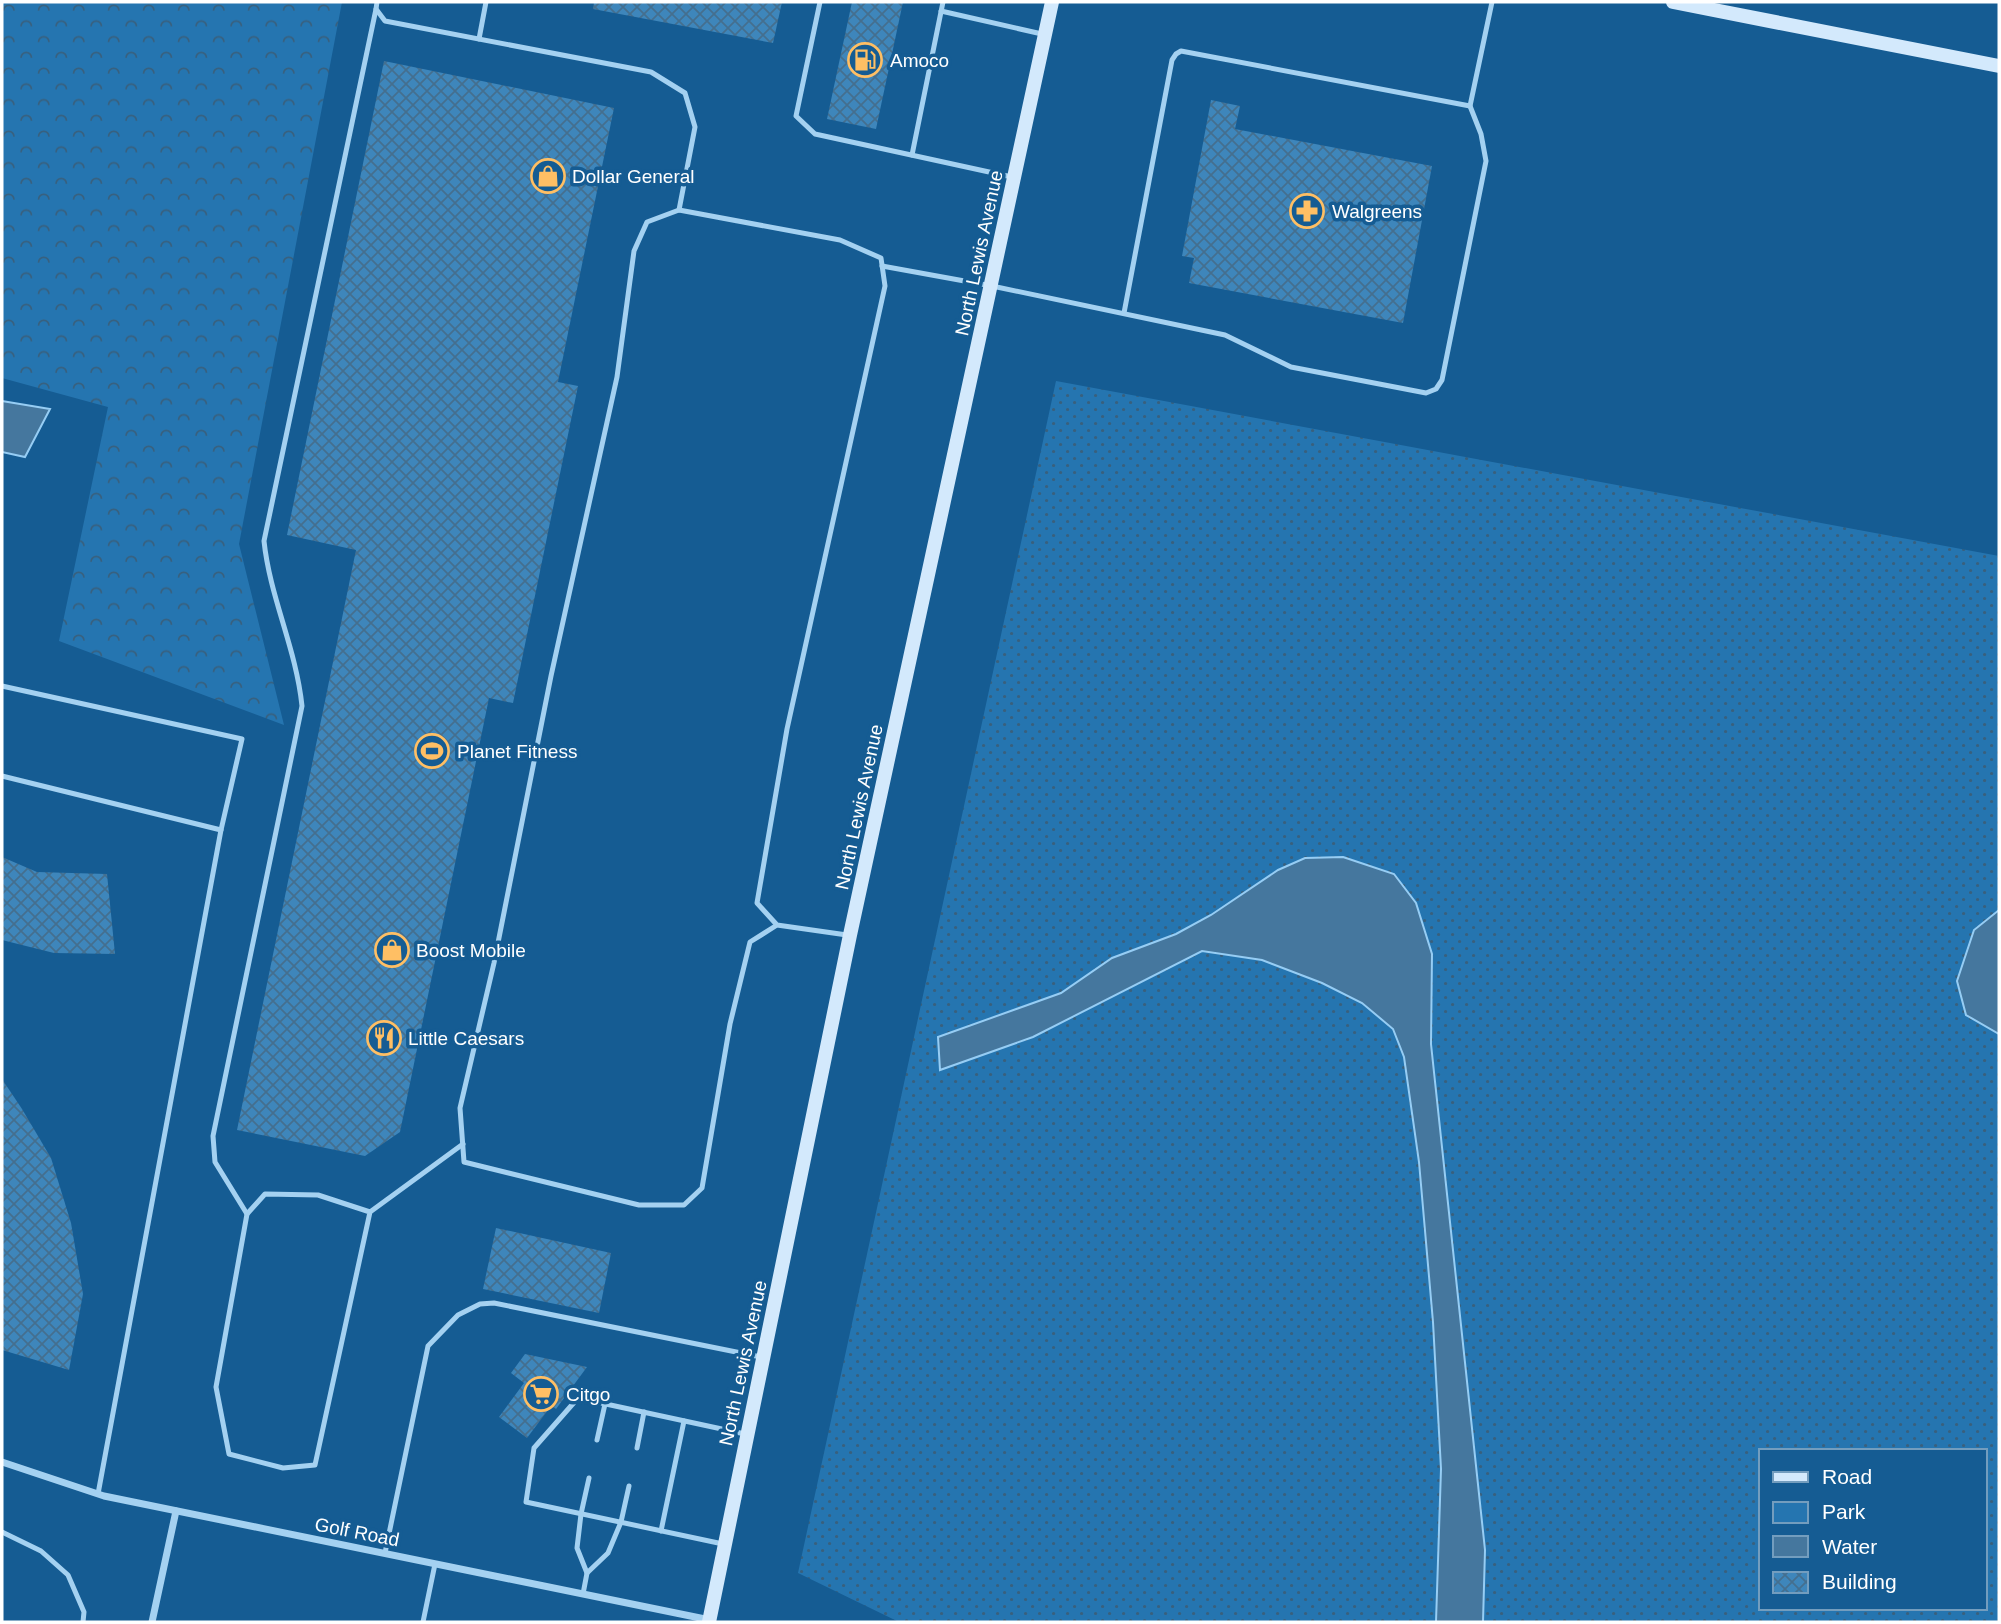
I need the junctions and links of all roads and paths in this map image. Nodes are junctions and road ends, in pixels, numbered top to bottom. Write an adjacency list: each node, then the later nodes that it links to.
1 (486, 2): 10 (lane)
2 (820, 2): 13 (lane)
3 (943, 2): 8 (lane)
4 (1052, 2): 9 (main road, North Lewis Avenue)
5 (1492, 2): 12 (lane)
6 (1673, 2): 11 (main road)
7 (376, 5): 10 (lane); 26 (lane)
8 (941, 11): 9 (lane); 13 (lane)
9 (1045, 35): 14 (main road, North Lewis Avenue)
10 (479, 39): 15 (lane)
11 (1999, 66)
12 (1470, 106): 18 (lane); 18 (lane)
13 (912, 155): 14 (lane)
14 (1015, 177): 17 (main road, North Lewis Avenue)
15 (679, 210): 16 (lane); 24 (lane)
16 (882, 266): 17 (lane); 22 (lane)
17 (992, 286): 18 (lane); 23 (main road, North Lewis Avenue)
18 (1124, 313)
19 (2, 686): 21 (lane)
20 (2, 776): 21 (lane)
21 (221, 830): 37 (lane)
22 (777, 925): 23 (lane); 24 (lane)
23 (850, 935): 27 (main road, North Lewis Avenue)
24 (463, 1144): 25 (lane)
25 (369, 1212): 26 (lane); 26 (lane)
26 (247, 1214)
27 (764, 1357): 31 (main road, North Lewis Avenue); 44 (lane)
28 (605, 1404): 29 (lane); 32 (lane); 39 (lane)
29 (644, 1412): 30 (lane); 33 (lane)
30 (684, 1421): 31 (lane); 41 (lane)
31 (748, 1435): 43 (main road, North Lewis Avenue)
32 (597, 1440)
33 (636, 1448)
34 (2, 1462): 37 (street, Golf Road)
35 (589, 1478): 39 (lane)
36 (629, 1486): 40 (lane)
37 (98, 1494): 38 (street, Golf Road)
38 (176, 1511): 44 (street, Golf Road); 50 (street)
39 (581, 1514): 40 (lane); 46 (lane)
40 (621, 1522): 41 (lane); 46 (lane)
41 (661, 1531): 43 (lane)
42 (2, 1532): 49 (lane)
43 (725, 1545): 48 (main road, North Lewis Avenue)
44 (385, 1553): 45 (street, Golf Road)
45 (435, 1564): 47 (street, Golf Road); 51 (lane)
46 (587, 1573): 47 (lane)
47 (583, 1594): 48 (street, Golf Road)
48 (710, 1621)
49 (83, 1622)
50 (152, 1622)
51 (423, 1622)

